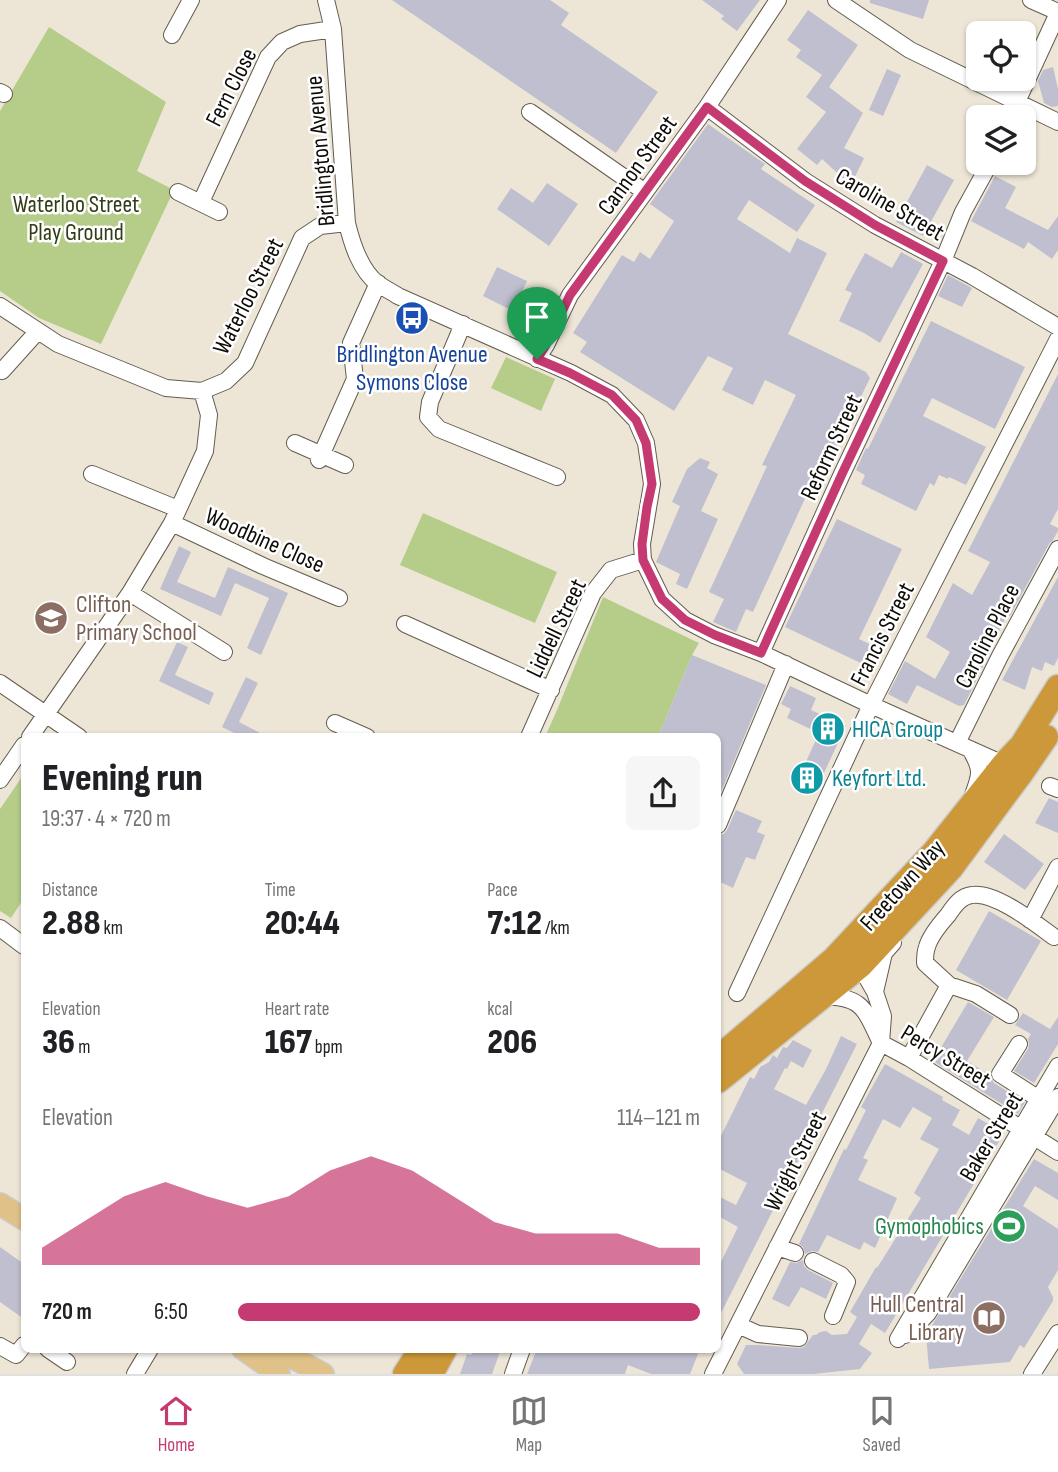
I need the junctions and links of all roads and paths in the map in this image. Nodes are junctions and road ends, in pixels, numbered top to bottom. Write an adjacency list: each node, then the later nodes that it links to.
1 (191, 0): 8 (street)
2 (326, 0): 7 (street, Bridlington Avenue)
3 (778, 0): 11 (street, Cannon Street)
4 (836, 0): 9 (street)
5 (1031, 0): 6 (street)
6 (1058, 13): 10 (street)
7 (333, 29): 18 (street, Fern Close); 20 (street, Bridlington Avenue)
8 (172, 35)
9 (1004, 105)
10 (1015, 105)
11 (707, 107): 17 (street, Cannon Street); 21 (street, Caroline Street)
12 (530, 112): 17 (street)
13 (1036, 116): 14 (street)
14 (1058, 122)
15 (983, 175): 21 (street, Reform Street)
16 (178, 192): 18 (street)
17 (645, 192): 28 (street, Cannon Street)
18 (201, 202): 19 (street)
19 (219, 212)
20 (347, 223): 22 (street, Bridlington Avenue); 30 (street, Waterloo Street)
21 (943, 261): 25 (street, Caroline Street); 43 (street, Reform Street)
22 (378, 284): 24 (street, Bridlington Avenue); 32 (street)
23 (0, 306): 26 (street)
24 (463, 324): 28 (street, Bridlington Avenue); 35 (street)
25 (1058, 327)
26 (38, 331): 29 (street); 30 (street)
27 (1058, 339): 48 (street, Francis Street)
28 (537, 359): 38 (street, Bridlington Avenue)
29 (0, 370)
30 (202, 391): 36 (street)
31 (295, 443): 32 (street)
32 (320, 457): 33 (street)
33 (345, 465)
34 (92, 474): 36 (street, Woodbine Close)
35 (557, 477)
36 (175, 516): 39 (street); 40 (street, Woodbine Close)
37 (1058, 549): 56 (street, Caroline Place)
38 (643, 560): 43 (street, Bridlington Avenue); 47 (street, Liddell Street)
39 (130, 593): 42 (street); 49 (street)
40 (339, 598)
41 (405, 624): 47 (street)
42 (224, 652)
43 (761, 653): 44 (street, Bridlington Avenue)
44 (786, 664): 48 (street, Bridlington Avenue); 60 (street)
45 (0, 683): 49 (street)
46 (1058, 687): 58 (highway, Freetown Way)
47 (551, 690): 55 (street, Liddell Street)
48 (871, 705): 56 (street, Bridlington Avenue); 71 (street, Francis Street)
49 (46, 714): 52 (street); 53 (street)
50 (1058, 719): 58 (highway, Freetown Way)
51 (335, 723): 54 (street)
52 (33, 733)
53 (73, 733)
54 (358, 733)
55 (531, 733)
56 (963, 746): 58 (street, Bridlington Avenue); 61 (street)
57 (21, 749): 59 (street)
58 (1013, 768): 61 (highway, Freetown Way)
59 (0, 780)
60 (721, 818)
61 (975, 818): 67 (highway, Freetown Way); 68 (highway, Freetown Way); 70 (street)
62 (1056, 876): 63 (street)
63 (1030, 920): 65 (street); 69 (street)
64 (0, 928): 66 (street)
65 (1054, 937)
66 (21, 944)
67 (834, 958): 68 (street); 76 (highway, Freetown Way)
68 (860, 966): 70 (street, Wright Street); 72 (highway, Freetown Way)
69 (949, 985): 73 (street); 77 (street)
70 (875, 992): 74 (street, Wright Street)
71 (737, 993)
72 (822, 996): 74 (street); 79 (highway, Freetown Way)
73 (1010, 1015)
74 (881, 1043): 77 (street, Percy Street); 86 (street, Wright Street)
75 (1019, 1044): 81 (street)
76 (721, 1055)
77 (909, 1058): 82 (street, Percy Street)
78 (1058, 1066): 81 (street, Baker Street)
79 (721, 1079)
80 (1058, 1097): 82 (street, Baker Street)
81 (1038, 1099): 82 (street, Baker Street)
82 (1028, 1133): 82 (street, Baker Street); 83 (street, Percy Street)
83 (1058, 1152)
84 (0, 1204): 85 (main road)
85 (21, 1217)
86 (777, 1247): 87 (street); 90 (street, Wright Street)
87 (794, 1253)
88 (813, 1261): 89 (street)
89 (833, 1316)
90 (738, 1325): 92 (street); 112 (street, Wright Street)
91 (1058, 1333): 113 (street)
92 (799, 1338)
93 (0, 1346): 94 (street)
94 (21, 1349)
95 (54, 1353): 102 (street)
96 (148, 1353): 105 (street)
97 (249, 1353): 106 (main road)
98 (284, 1353): 103 (main road)
99 (438, 1353): 104 (highway)
100 (458, 1353): 110 (highway)
101 (521, 1353): 111 (street)
102 (67, 1362)
103 (303, 1363): 107 (main road); 108 (main road)
104 (418, 1364): 109 (main road)
105 (135, 1374)
106 (279, 1374)
107 (323, 1374)
108 (341, 1374)
109 (391, 1374)
110 (447, 1374)
111 (513, 1374)
112 (713, 1374)
113 (1032, 1374)

